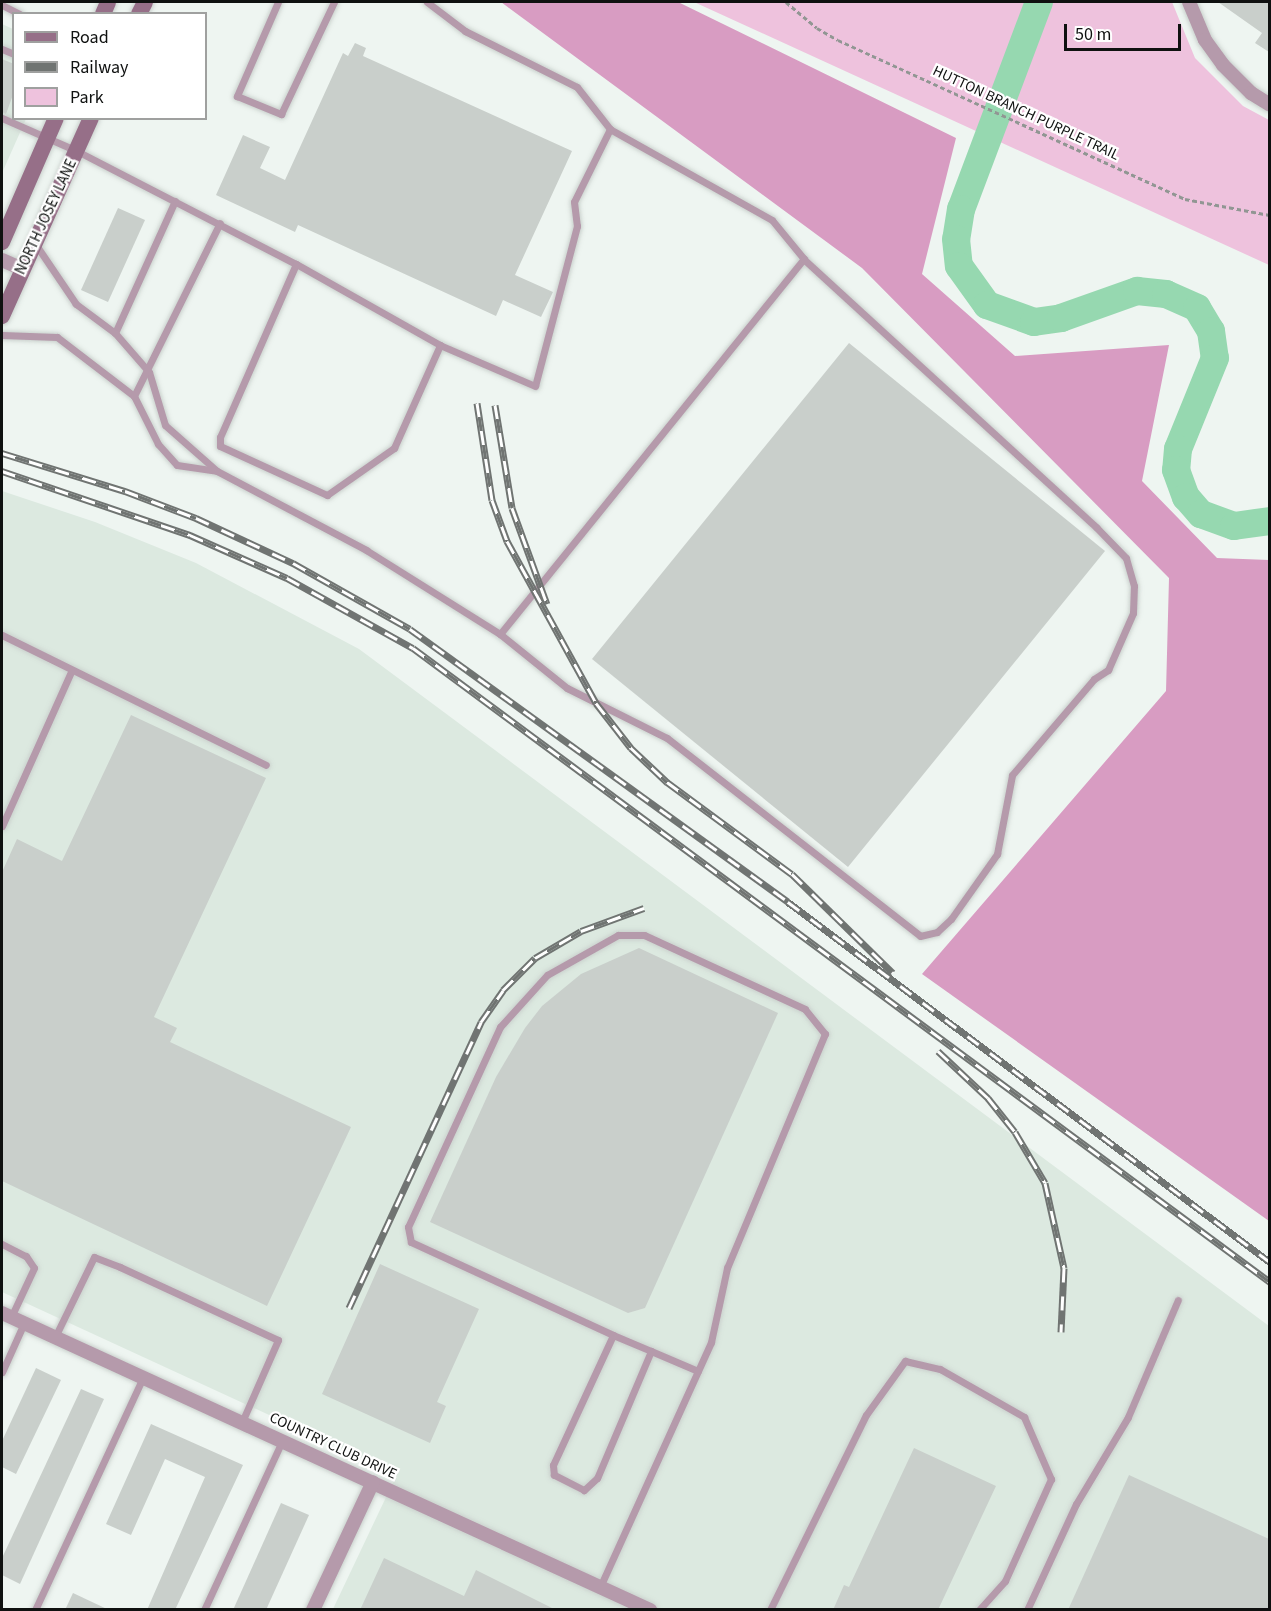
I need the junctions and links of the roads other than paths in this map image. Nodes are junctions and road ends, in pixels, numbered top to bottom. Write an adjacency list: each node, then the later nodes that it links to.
1 (278, 2): 2 (lane)
2 (334, 2)
3 (428, 2): 13 (lane)
4 (1189, 2): 7 (street)
5 (2, 5): 6 (lane)
6 (16, 12)
7 (1269, 105)
8 (3, 118): 12 (lane)
9 (55, 120): 14 (main road, NORTH JOSEY LANE)
10 (90, 120): 15 (main road, NORTH JOSEY LANE)
11 (22, 122): 14 (lane)
12 (2, 127)
13 (610, 129): 20 (lane); 27 (lane)
14 (48, 138): 15 (lane); 18 (main road, NORTH JOSEY LANE)
15 (77, 151): 16 (lane); 19 (main road, NORTH JOSEY LANE)
16 (176, 201): 17 (lane); 25 (lane)
17 (220, 223): 22 (lane); 28 (lane)
18 (2, 242)
19 (34, 243): 23 (main road, NORTH JOSEY LANE); 25 (lane)
20 (804, 259): 32 (lane); 32 (lane)
21 (2, 260): 23 (street)
22 (296, 264): 27 (lane); 27 (lane)
23 (22, 269): 24 (main road, NORTH JOSEY LANE)
24 (4, 304)
25 (115, 333): 28 (lane)
26 (2, 334): 29 (lane)
27 (440, 345)
28 (149, 372): 29 (lane); 30 (lane)
29 (134, 396): 30 (lane)
30 (217, 471): 32 (lane)
31 (2, 634): 33 (lane)
32 (500, 634)
33 (71, 672): 34 (lane); 35 (lane)
34 (266, 765)
35 (2, 826)
36 (2, 1245): 38 (lane)
37 (1178, 1300): 55 (lane)
38 (12, 1318): 40 (street, COUNTRY CLUB DRIVE); 43 (lane)
39 (613, 1335): 41 (lane); 41 (lane); 42 (lane)
40 (55, 1337): 44 (street, COUNTRY CLUB DRIVE); 45 (lane)
41 (651, 1351): 42 (lane)
42 (698, 1371): 48 (lane)
43 (2, 1372)
44 (142, 1377): 45 (street, COUNTRY CLUB DRIVE); 49 (lane)
45 (242, 1422): 46 (street, COUNTRY CLUB DRIVE)
46 (282, 1441): 47 (street, COUNTRY CLUB DRIVE); 50 (lane)
47 (373, 1482): 48 (street, COUNTRY CLUB DRIVE); 51 (street)
48 (600, 1587): 52 (street, COUNTRY CLUB DRIVE)
49 (35, 1610)
50 (204, 1610)
51 (313, 1610)
52 (650, 1610)
53 (770, 1610): 54 (lane)
54 (980, 1610)
55 (1027, 1610)

